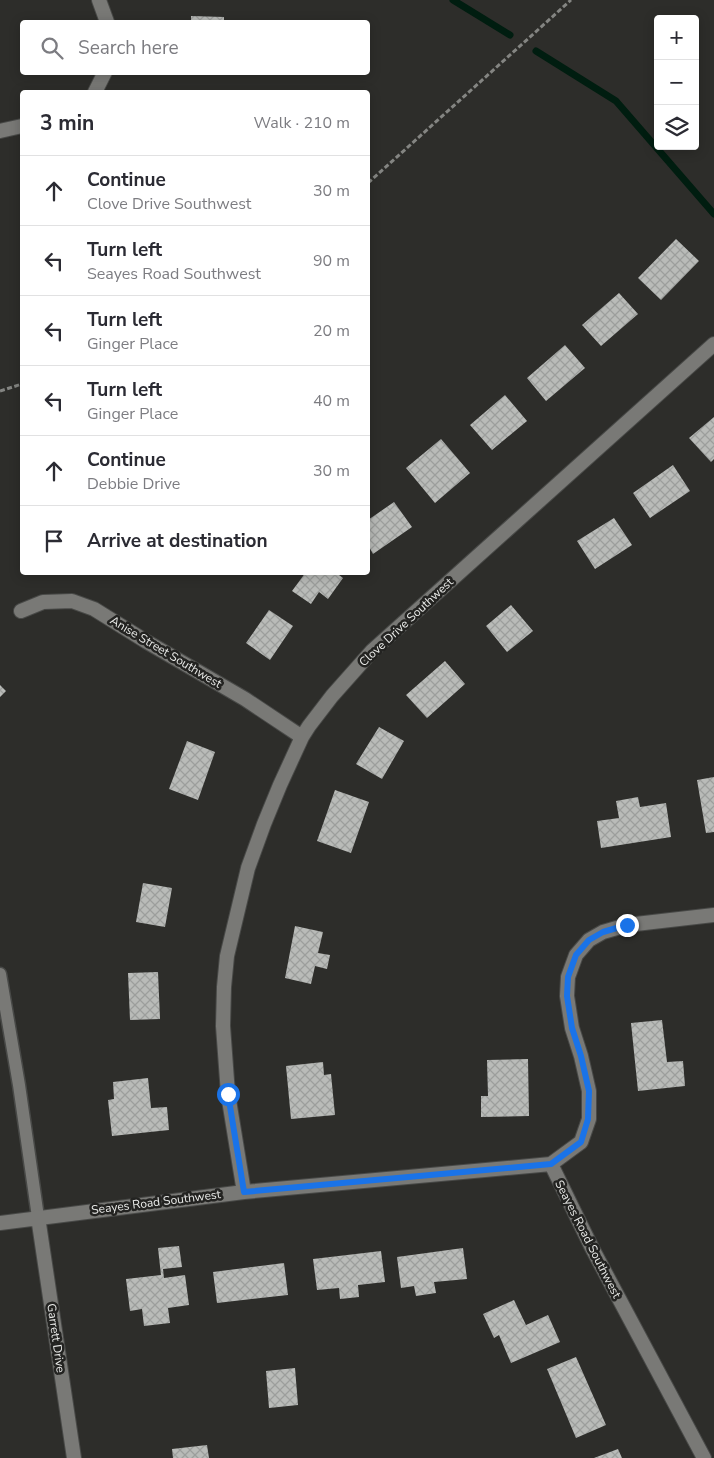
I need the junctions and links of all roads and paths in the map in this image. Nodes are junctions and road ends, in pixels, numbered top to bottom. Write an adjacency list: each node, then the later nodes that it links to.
1 (100, 0): 3 (street)
2 (571, 0): 8 (path)
3 (106, 20)
4 (104, 75): 5 (street)
5 (96, 90)
6 (20, 126): 7 (street)
7 (0, 131)
8 (370, 180)
9 (714, 344): 13 (street, Clove Drive Southwest)
10 (20, 385): 11 (path)
11 (0, 391)
12 (21, 611): 13 (street, Anise Street Southwest)
13 (302, 737): 17 (street, Clove Drive Southwest)
14 (714, 915): 16 (street)
15 (0, 974): 18 (lane)
16 (551, 1164): 17 (street, Seayes Road Southwest); 21 (street, Seayes Road Southwest)
17 (244, 1192): 18 (street, Seayes Road Southwest)
18 (38, 1217): 19 (street, Seayes Road Southwest); 20 (street, Garrett Drive)
19 (0, 1222)
20 (74, 1458)
21 (704, 1458)

